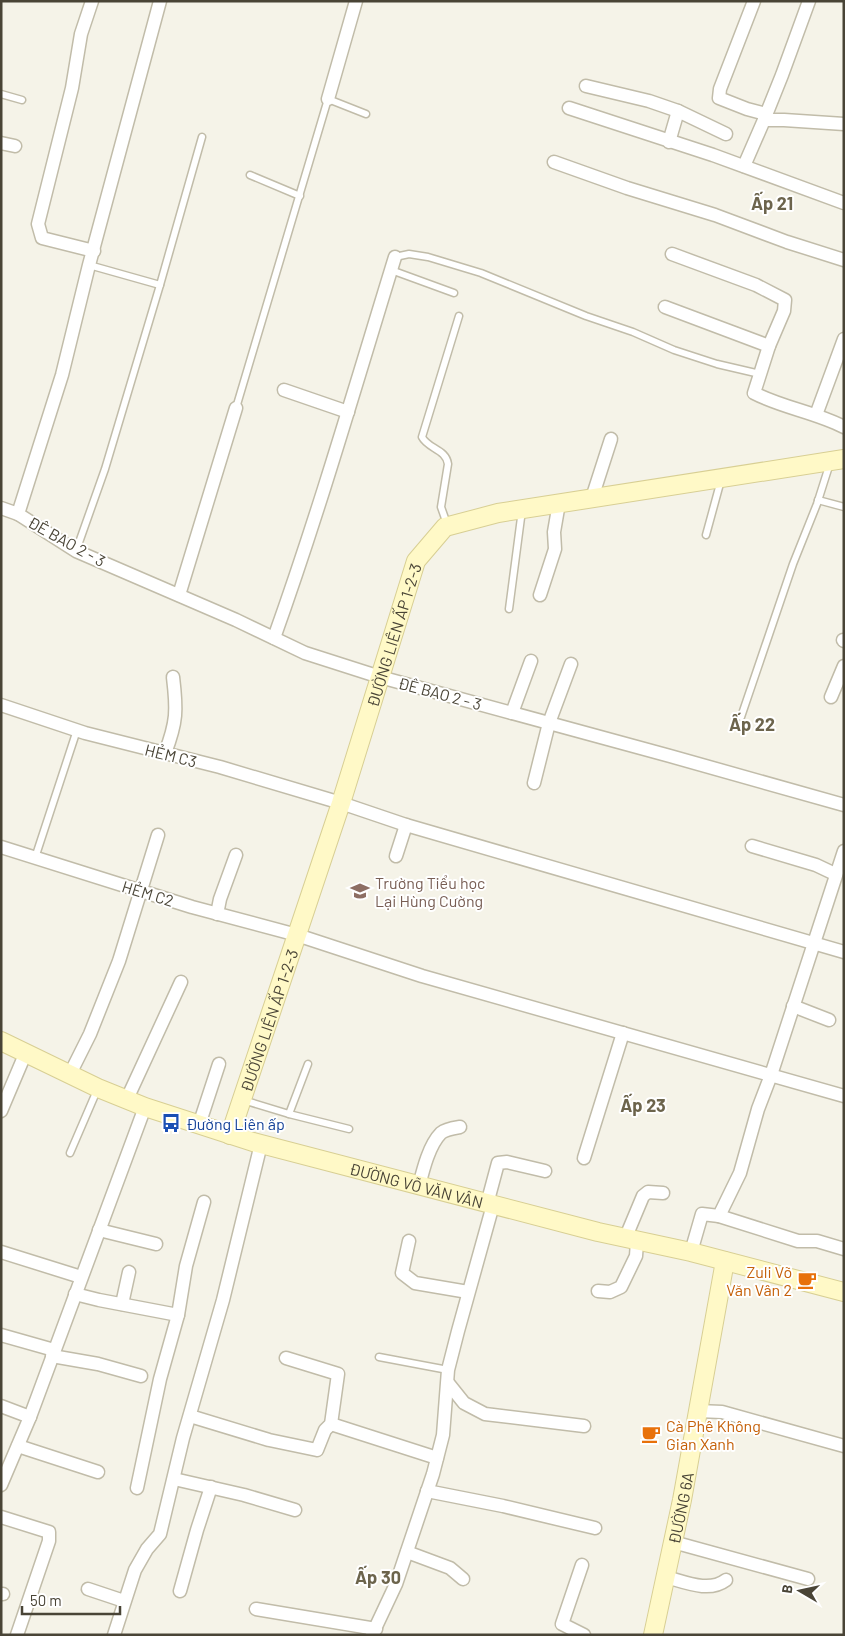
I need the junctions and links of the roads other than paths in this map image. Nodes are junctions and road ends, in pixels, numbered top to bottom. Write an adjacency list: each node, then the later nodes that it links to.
1 (92, 1): 25 (street)
2 (160, 1): 25 (street)
3 (356, 1): 8 (street)
4 (754, 1): 13 (street)
5 (809, 1): 13 (street)
6 (586, 86): 11 (street)
7 (1, 94): 9 (lane)
8 (328, 98): 12 (lane); 23 (lane)
9 (22, 100)
10 (569, 108): 17 (street)
11 (678, 111): 15 (street); 17 (street)
12 (366, 114)
13 (765, 117): 14 (street); 21 (street)
14 (844, 124)
15 (726, 134)
16 (202, 137): 31 (lane)
17 (669, 142): 21 (street)
18 (1, 143): 19 (street)
19 (15, 146)
20 (554, 162): 28 (street)
21 (744, 166): 24 (street)
22 (250, 175): 23 (lane)
23 (300, 196): 39 (lane)
24 (844, 203)
25 (94, 251): 29 (street)
26 (672, 254): 36 (street)
27 (395, 257): 30 (street); 37 (lane)
28 (844, 260)
29 (89, 265): 31 (lane); 52 (street)
30 (391, 270): 32 (lane); 40 (street)
31 (160, 285): 55 (lane)
32 (454, 293)
33 (665, 307): 36 (street)
34 (459, 316): 53 (lane)
35 (844, 339): 41 (street)
36 (769, 346): 37 (street)
37 (760, 374): 41 (street)
38 (284, 390): 40 (street)
39 (236, 408): 56 (street)
40 (348, 412): 59 (street)
41 (816, 415): 42 (street)
42 (844, 427)
43 (611, 439): 46 (street)
44 (837, 460): 45 (street); 47 (lane)
45 (721, 478): 46 (street); 54 (lane)
46 (592, 498): 48 (street)
47 (818, 500): 49 (lane); 68 (lane)
48 (558, 503): 51 (street); 57 (street)
49 (844, 507)
50 (1, 508): 52 (street, ĐÊ BAO 2 - 3)
51 (522, 509): 53 (street); 58 (lane)
52 (18, 514): 55 (street, ĐÊ BAO 2 - 3)
53 (448, 525): 64 (street, ĐƯỜNG LIÊN ẤP 1-2-3)
54 (706, 535)
55 (76, 551): 56 (street, ĐÊ BAO 2 - 3)
56 (179, 595): 59 (street, ĐÊ BAO 2 - 3)
57 (540, 596)
58 (510, 609)
59 (274, 638): 64 (street, ĐÊ BAO 2 - 3)
60 (531, 661): 67 (street)
61 (571, 664): 69 (street)
62 (844, 666): 65 (street)
63 (173, 676): 71 (street)
64 (380, 677): 67 (street, ĐÊ BAO 2 - 3); 73 (street, ĐƯỜNG LIÊN ẤP 1-2-3)
65 (831, 698)
66 (1, 705): 70 (street, HẺM C3)
67 (512, 713): 69 (street, ĐÊ BAO 2 - 3)
68 (741, 717)
69 (549, 723): 72 (street); 74 (street, ĐÊ BAO 2 - 3)
70 (77, 730): 71 (street, HẺM C3); 82 (lane)
71 (165, 753): 73 (street, HẺM C3)
72 (534, 783)
73 (341, 803): 75 (street, HẺM C3); 86 (street, ĐƯỜNG LIÊN ẤP 1-2-3)
74 (844, 805)
75 (406, 825): 81 (street); 87 (street, HẺM C3)
76 (158, 835): 84 (street)
77 (752, 846): 83 (street)
78 (1, 847): 82 (street, HẺM C2)
79 (844, 851): 83 (street)
80 (236, 855): 85 (street)
81 (396, 856)
82 (35, 858): 84 (street, HẺM C2)
83 (840, 876): 87 (street)
84 (140, 890): 85 (street, HẺM C2); 97 (street)
85 (216, 914): 86 (street, HẺM C2)
86 (297, 936): 92 (street, HẺM C2); 101 (street, ĐƯỜNG LIÊN ẤP 1-2-3)
87 (814, 944): 88 (street, HẺM C3); 90 (street)
88 (844, 952)
89 (181, 982): 102 (street)
90 (794, 1006): 91 (street); 98 (street)
91 (829, 1020)
92 (623, 1033): 98 (street, HẺM C2); 112 (street)
93 (1, 1041): 94 (street, ĐƯỜNG VÕ VĂN VÂN)
94 (26, 1052): 97 (street, ĐƯỜNG VÕ VĂN VÂN); 104 (street)
95 (219, 1064): 106 (street)
96 (308, 1064): 105 (lane)
97 (70, 1074): 99 (street, ĐƯỜNG VÕ VĂN VÂN)
98 (771, 1075): 100 (street, HẺM C2); 118 (street)
99 (98, 1088): 102 (street, ĐƯỜNG VÕ VĂN VÂN); 111 (lane)
100 (844, 1096)
101 (242, 1099): 105 (lane); 109 (street, ĐƯỜNG LIÊN ẤP 1-2-3)
102 (127, 1100): 103 (street, ĐƯỜNG VÕ VĂN VÂN)
103 (145, 1107): 106 (street, ĐƯỜNG VÕ VĂN VÂN); 119 (street)
104 (1, 1111)
105 (289, 1114): 108 (lane)
106 (199, 1125): 109 (street, ĐƯỜNG VÕ VĂN VÂN)
107 (460, 1127): 114 (street)
108 (349, 1129)
109 (230, 1135): 110 (street, ĐƯỜNG VÕ VĂN VÂN)
110 (261, 1144): 114 (street, ĐƯỜNG VÕ VĂN VÂN); 143 (street)
111 (70, 1154)
112 (584, 1158)
113 (545, 1171): 117 (street)
114 (419, 1186): 117 (street, ĐƯỜNG VÕ VĂN VÂN)
115 (663, 1194): 120 (street)
116 (204, 1202): 134 (street)
117 (490, 1205): 120 (street, ĐƯỜNG VÕ VĂN VÂN); 130 (street)
118 (720, 1216): 123 (street); 125 (street)
119 (99, 1230): 122 (street); 128 (street)
120 (631, 1240): 125 (street, ĐƯỜNG VÕ VĂN VÂN); 129 (street)
121 (409, 1241): 130 (street)
122 (156, 1244)
123 (844, 1249)
124 (1, 1252): 128 (street)
125 (691, 1252): 126 (street, ĐƯỜNG VÕ VĂN VÂN)
126 (725, 1261): 131 (street, ĐƯỜNG VÕ VĂN VÂN); 142 (street, ĐƯỜNG 6A)
127 (129, 1272): 133 (street)
128 (81, 1277): 132 (street)
129 (598, 1291)
130 (468, 1292): 140 (street)
131 (844, 1292)
132 (75, 1294): 133 (street); 136 (street)
133 (122, 1304): 134 (street)
134 (178, 1315): 155 (street)
135 (1, 1335): 136 (street)
136 (53, 1353): 139 (street); 144 (street)
137 (379, 1357): 140 (lane)
138 (286, 1358): 145 (street)
139 (141, 1376)
140 (448, 1377): 146 (street); 149 (street)
141 (1, 1406): 144 (street)
142 (698, 1411): 148 (street); 160 (street, ĐƯỜNG 6A)
143 (190, 1416): 145 (street); 152 (street)
144 (30, 1417): 147 (street)
145 (331, 1424): 149 (street)
146 (584, 1426)
147 (18, 1446): 150 (street); 151 (street)
148 (844, 1446)
149 (437, 1458): 156 (street)
150 (4, 1470): 153 (street)
151 (98, 1472)
152 (174, 1479): 154 (street); 169 (street)
153 (1, 1485)
154 (211, 1487): 157 (street); 168 (street)
155 (137, 1488)
156 (427, 1491): 159 (street); 161 (street)
157 (295, 1510)
158 (1, 1517): 172 (street)
159 (595, 1528)
160 (673, 1542): 163 (street, ĐƯỜNG 6A); 165 (street)
161 (407, 1552): 164 (street); 171 (street)
162 (582, 1564): 174 (street)
163 (666, 1577): 166 (street); 175 (street, ĐƯỜNG 6A)
164 (463, 1579)
165 (808, 1579)
166 (726, 1580)
167 (88, 1589): 169 (street)
168 (180, 1591)
169 (124, 1601): 173 (street)
170 (256, 1609): 171 (street)
171 (374, 1632)
172 (17, 1635)
173 (114, 1635)
174 (584, 1635)
175 (653, 1635)

